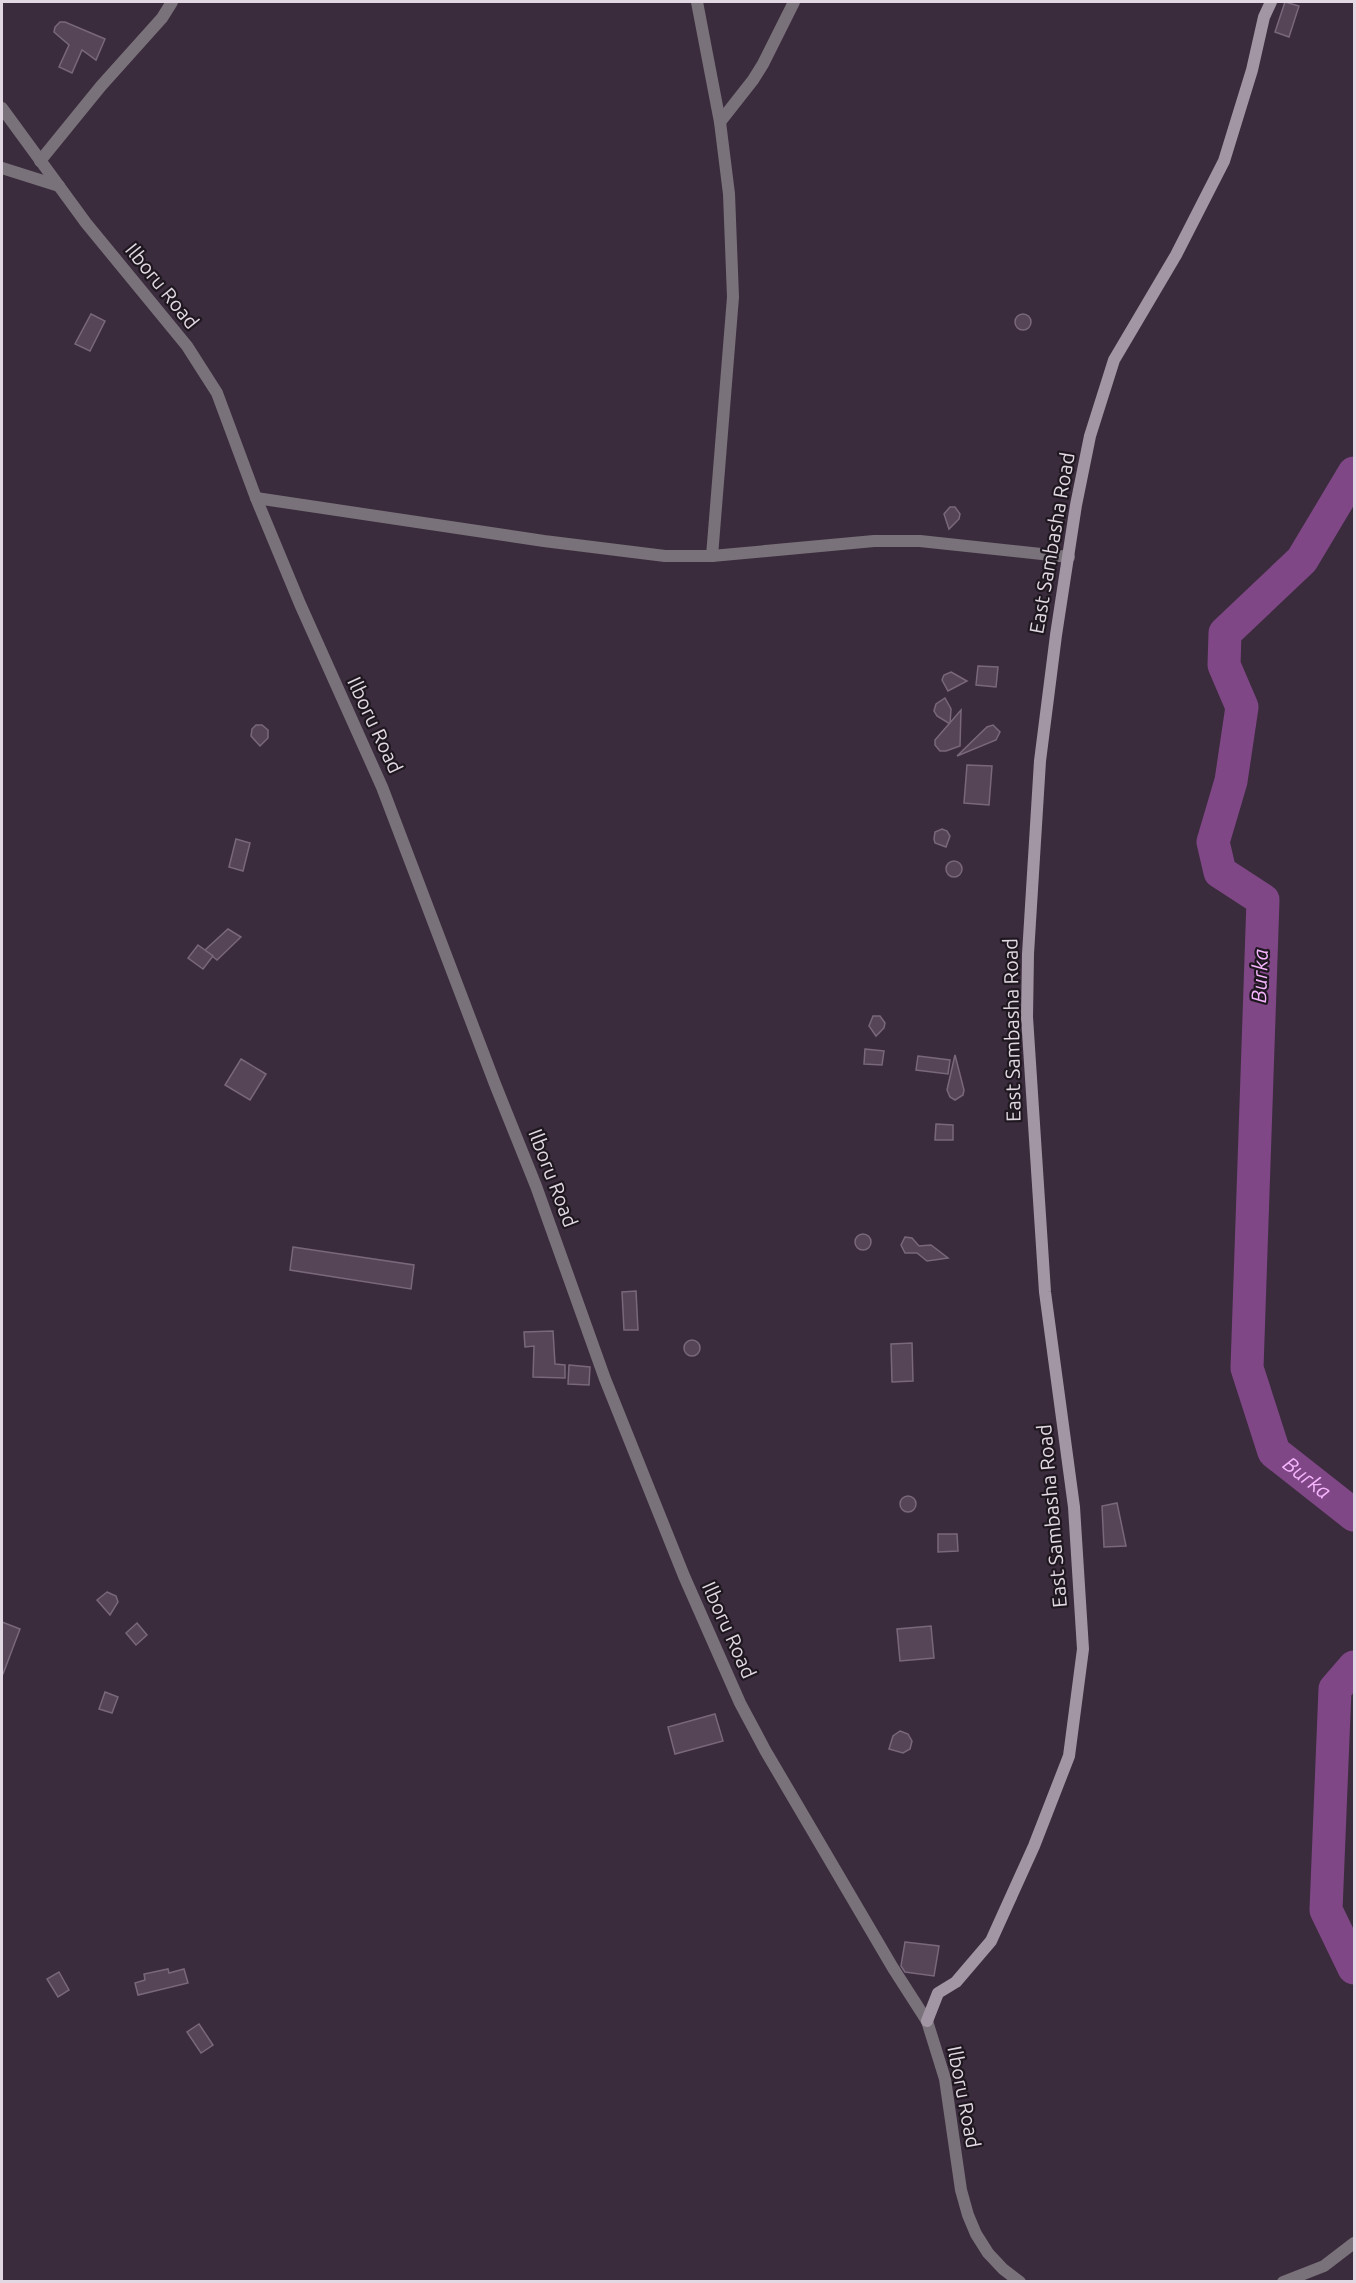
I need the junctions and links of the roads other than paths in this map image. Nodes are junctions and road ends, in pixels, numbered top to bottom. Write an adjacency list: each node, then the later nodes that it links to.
1 (172, 2): 7 (street)
2 (697, 2): 6 (street)
3 (794, 2): 6 (street)
4 (1271, 2): 12 (street, East Sambasha Road)
5 (2, 108): 7 (street, Ilboru Road)
6 (720, 122): 11 (street)
7 (40, 160): 9 (street, Ilboru Road)
8 (2, 168): 9 (street)
9 (59, 186): 10 (street, Ilboru Road)
10 (256, 498): 11 (street); 13 (street, Ilboru Road)
11 (712, 556): 12 (street)
12 (1069, 557): 13 (street, East Sambasha Road)
13 (927, 2021): 15 (street, Ilboru Road)
14 (1354, 2243): 16 (street)
15 (1020, 2282)
16 (1283, 2282)

